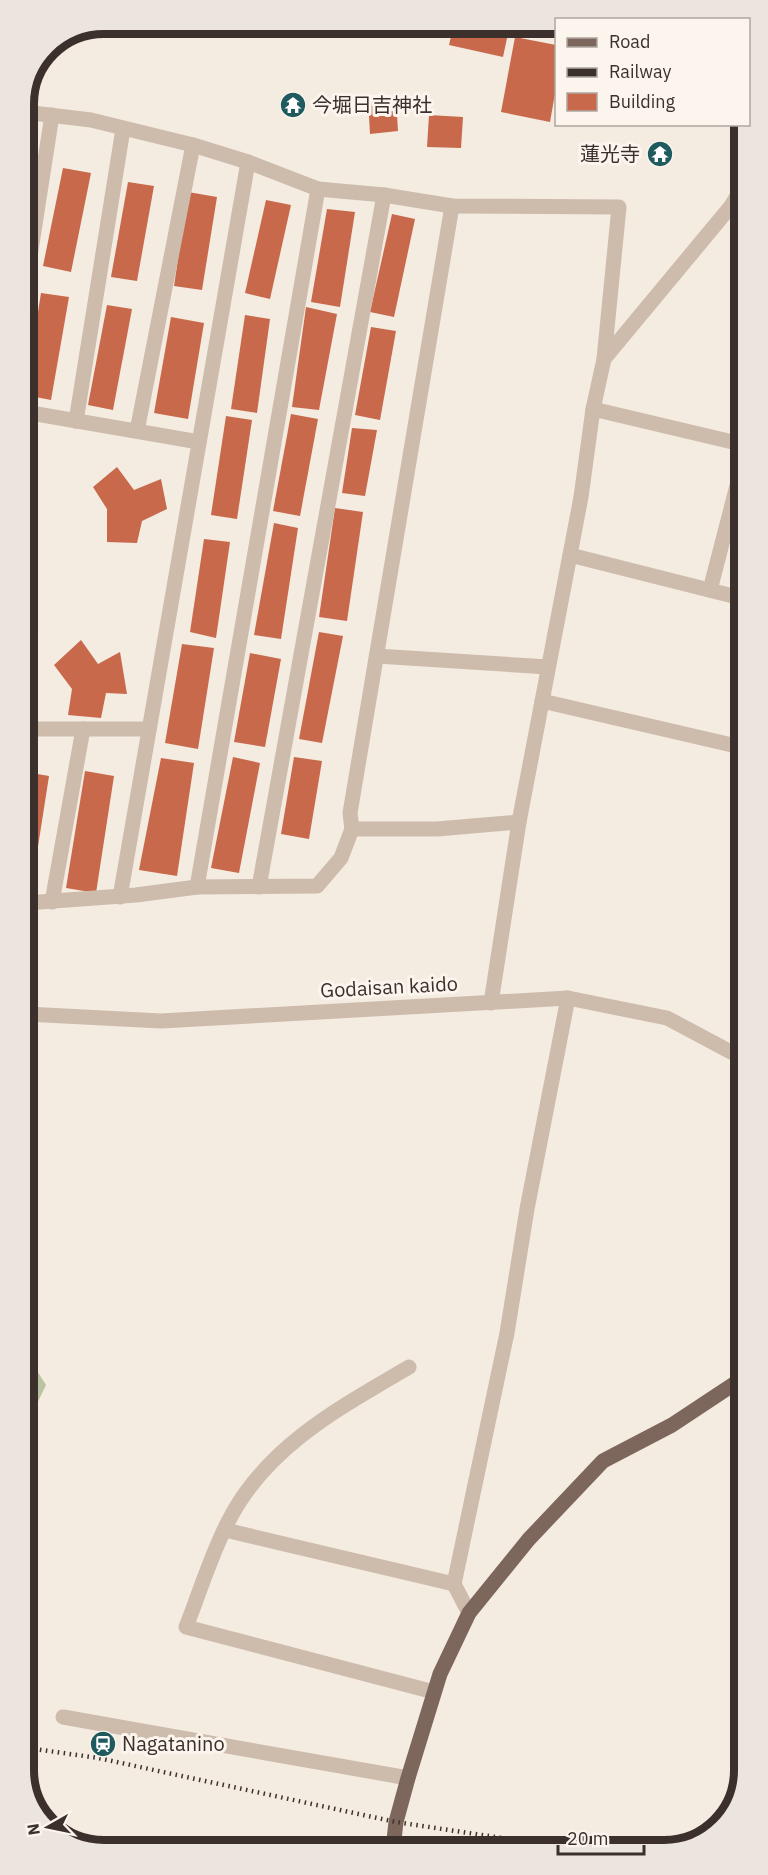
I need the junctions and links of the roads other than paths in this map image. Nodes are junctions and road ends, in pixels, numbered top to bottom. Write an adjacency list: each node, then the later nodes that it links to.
1 (35, 113): 2 (street)
2 (52, 115): 3 (street); 10 (street)
3 (123, 129): 4 (street); 14 (street)
4 (193, 145): 5 (street); 15 (street)
5 (248, 162): 6 (street); 16 (street)
6 (318, 189): 7 (street); 31 (street)
7 (384, 195): 9 (street); 32 (street)
8 (734, 201): 11 (street)
9 (452, 206): 11 (street); 22 (street)
10 (35, 225)
11 (604, 359): 12 (street)
12 (593, 409): 17 (street); 19 (street)
13 (35, 414): 14 (street)
14 (76, 421): 15 (street)
15 (137, 431): 16 (street)
16 (200, 442): 27 (street)
17 (734, 442)
18 (734, 497): 20 (street)
19 (570, 555): 20 (street); 23 (street)
20 (710, 590): 21 (street)
21 (734, 596)
22 (377, 656): 23 (street); 30 (street)
23 (548, 667): 24 (street)
24 (542, 701): 28 (street); 29 (street)
25 (35, 729): 26 (street)
26 (83, 729): 27 (street); 34 (street)
27 (149, 729): 33 (street)
28 (732, 745)
29 (519, 822): 30 (street); 37 (street)
30 (352, 829): 32 (street)
31 (197, 886): 32 (street); 33 (street)
32 (259, 887)
33 (120, 897): 34 (street)
34 (52, 902): 35 (street)
35 (35, 903)
36 (568, 998): 37 (street, Godaisan kaido); 39 (street, Godaisan kaido); 43 (street)
37 (490, 1003): 38 (street, Godaisan kaido)
38 (34, 1015)
39 (734, 1054)
40 (409, 1367): 42 (street)
41 (734, 1384): 44 (main road)
42 (225, 1530): 43 (street); 45 (street)
43 (454, 1584): 44 (street)
44 (469, 1613): 45 (main road)
45 (434, 1692): 47 (main road)
46 (63, 1717): 47 (street)
47 (408, 1778): 48 (main road)
48 (395, 1840)

